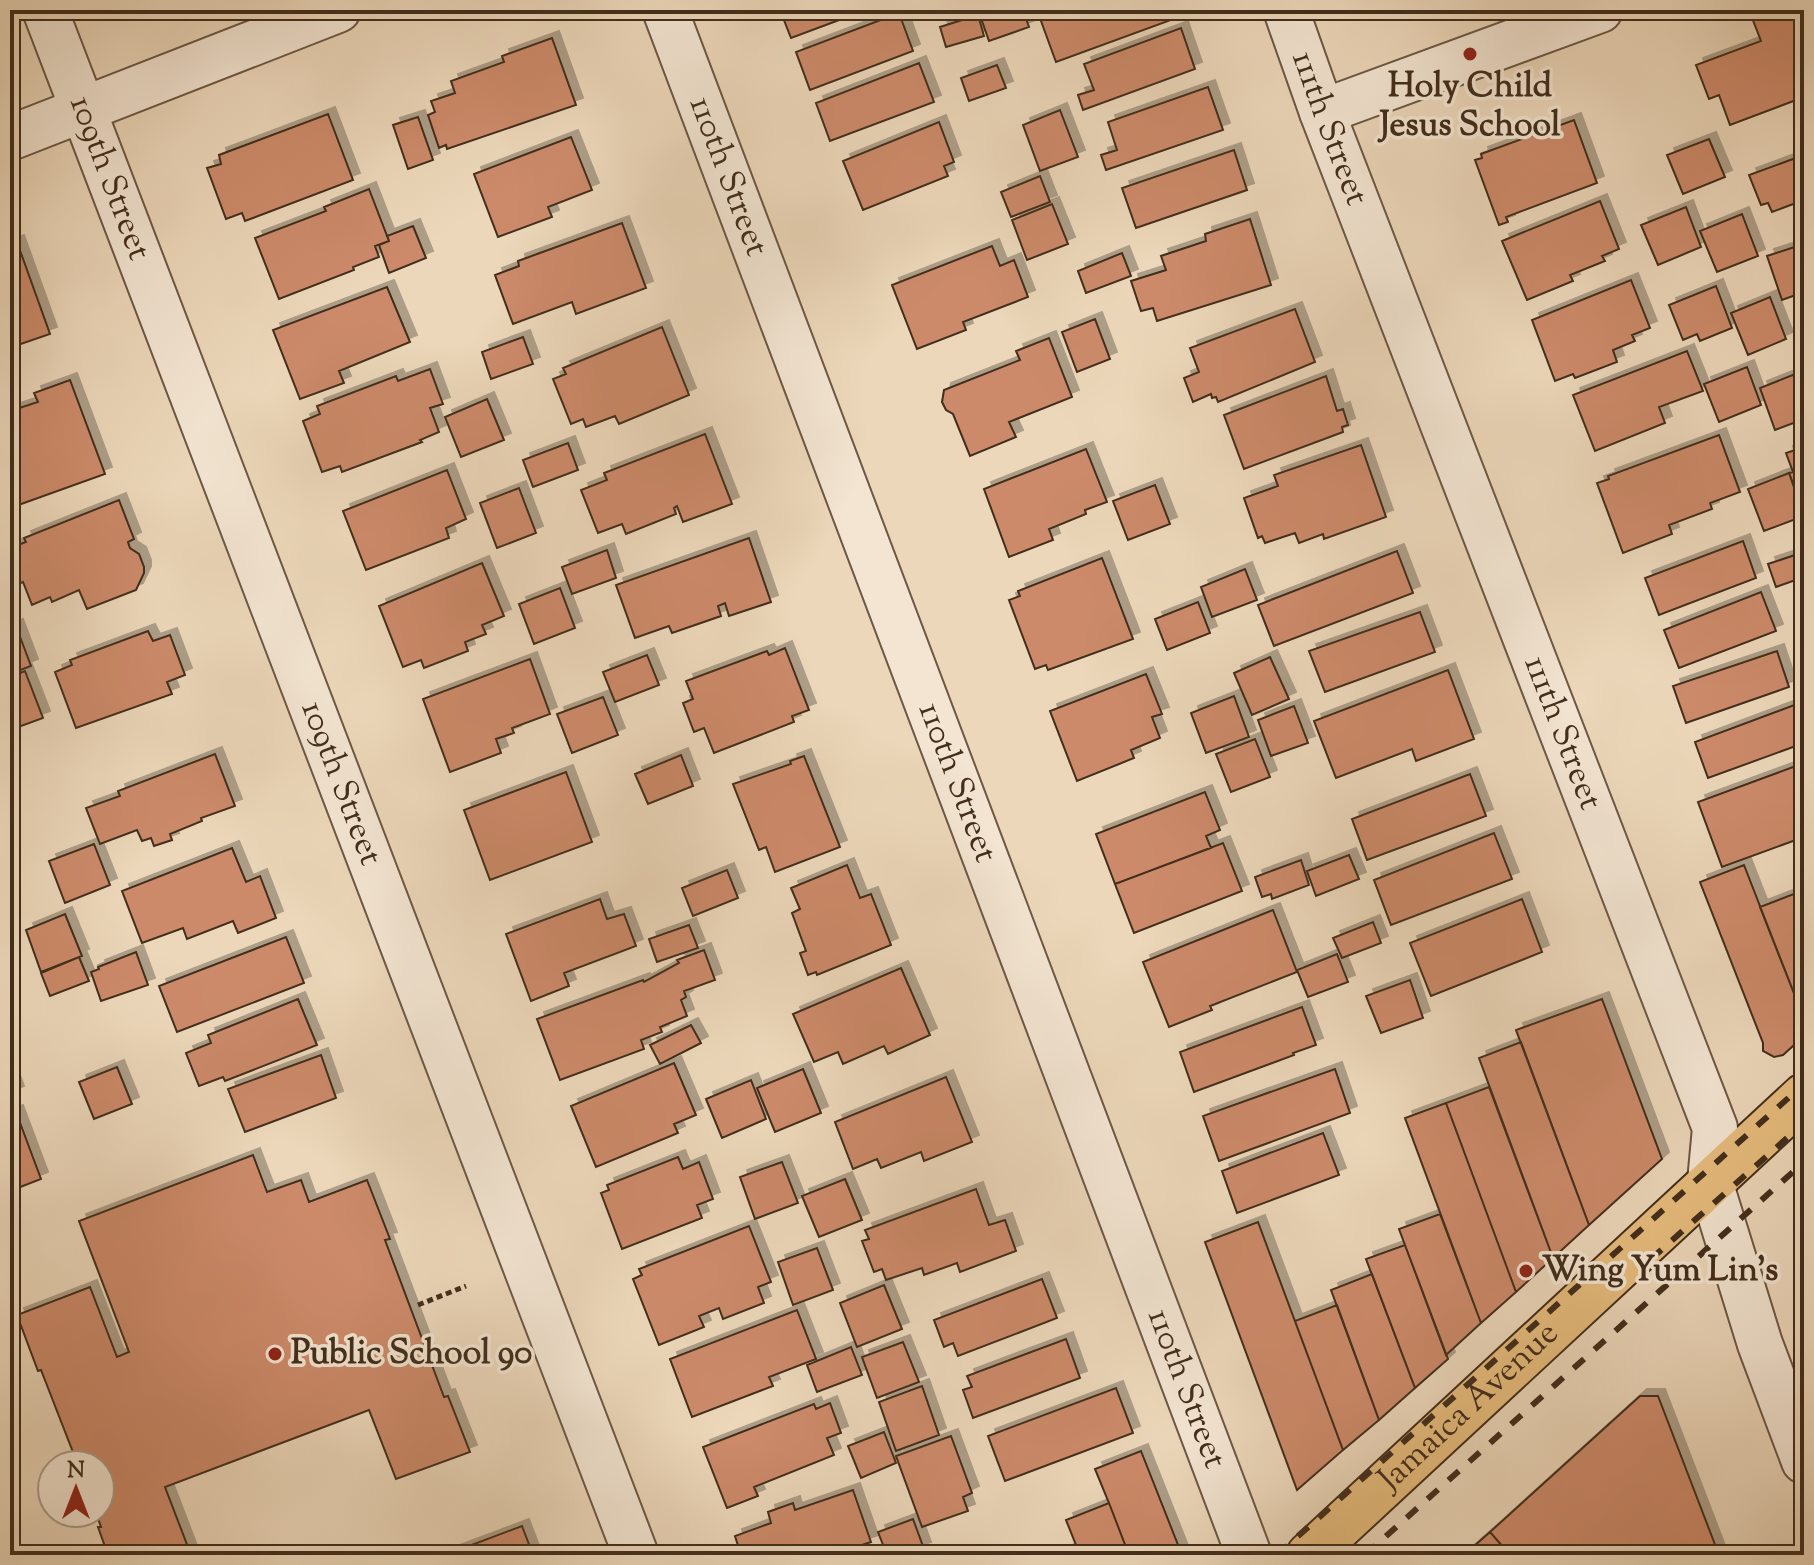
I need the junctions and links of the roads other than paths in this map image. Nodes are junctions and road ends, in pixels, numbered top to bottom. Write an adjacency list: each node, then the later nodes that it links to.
1 (45, 10): 6 (street, 109th Street)
2 (338, 10): 6 (street)
3 (665, 10): 13 (street, 110th Street)
4 (1286, 10): 7 (street, 111th Street)
5 (1600, 10): 7 (street)
6 (84, 110): 8 (street); 12 (street, 109th Street)
7 (1322, 112): 10 (street, 111th Street)
8 (10, 138)
9 (1804, 1096): 10 (main road, Jamaica Avenue)
10 (1710, 1182): 11 (street, 111th Street); 14 (main road, Jamaica Avenue)
11 (1804, 1461)
12 (636, 1555)
13 (1249, 1555)
14 (1309, 1555)

